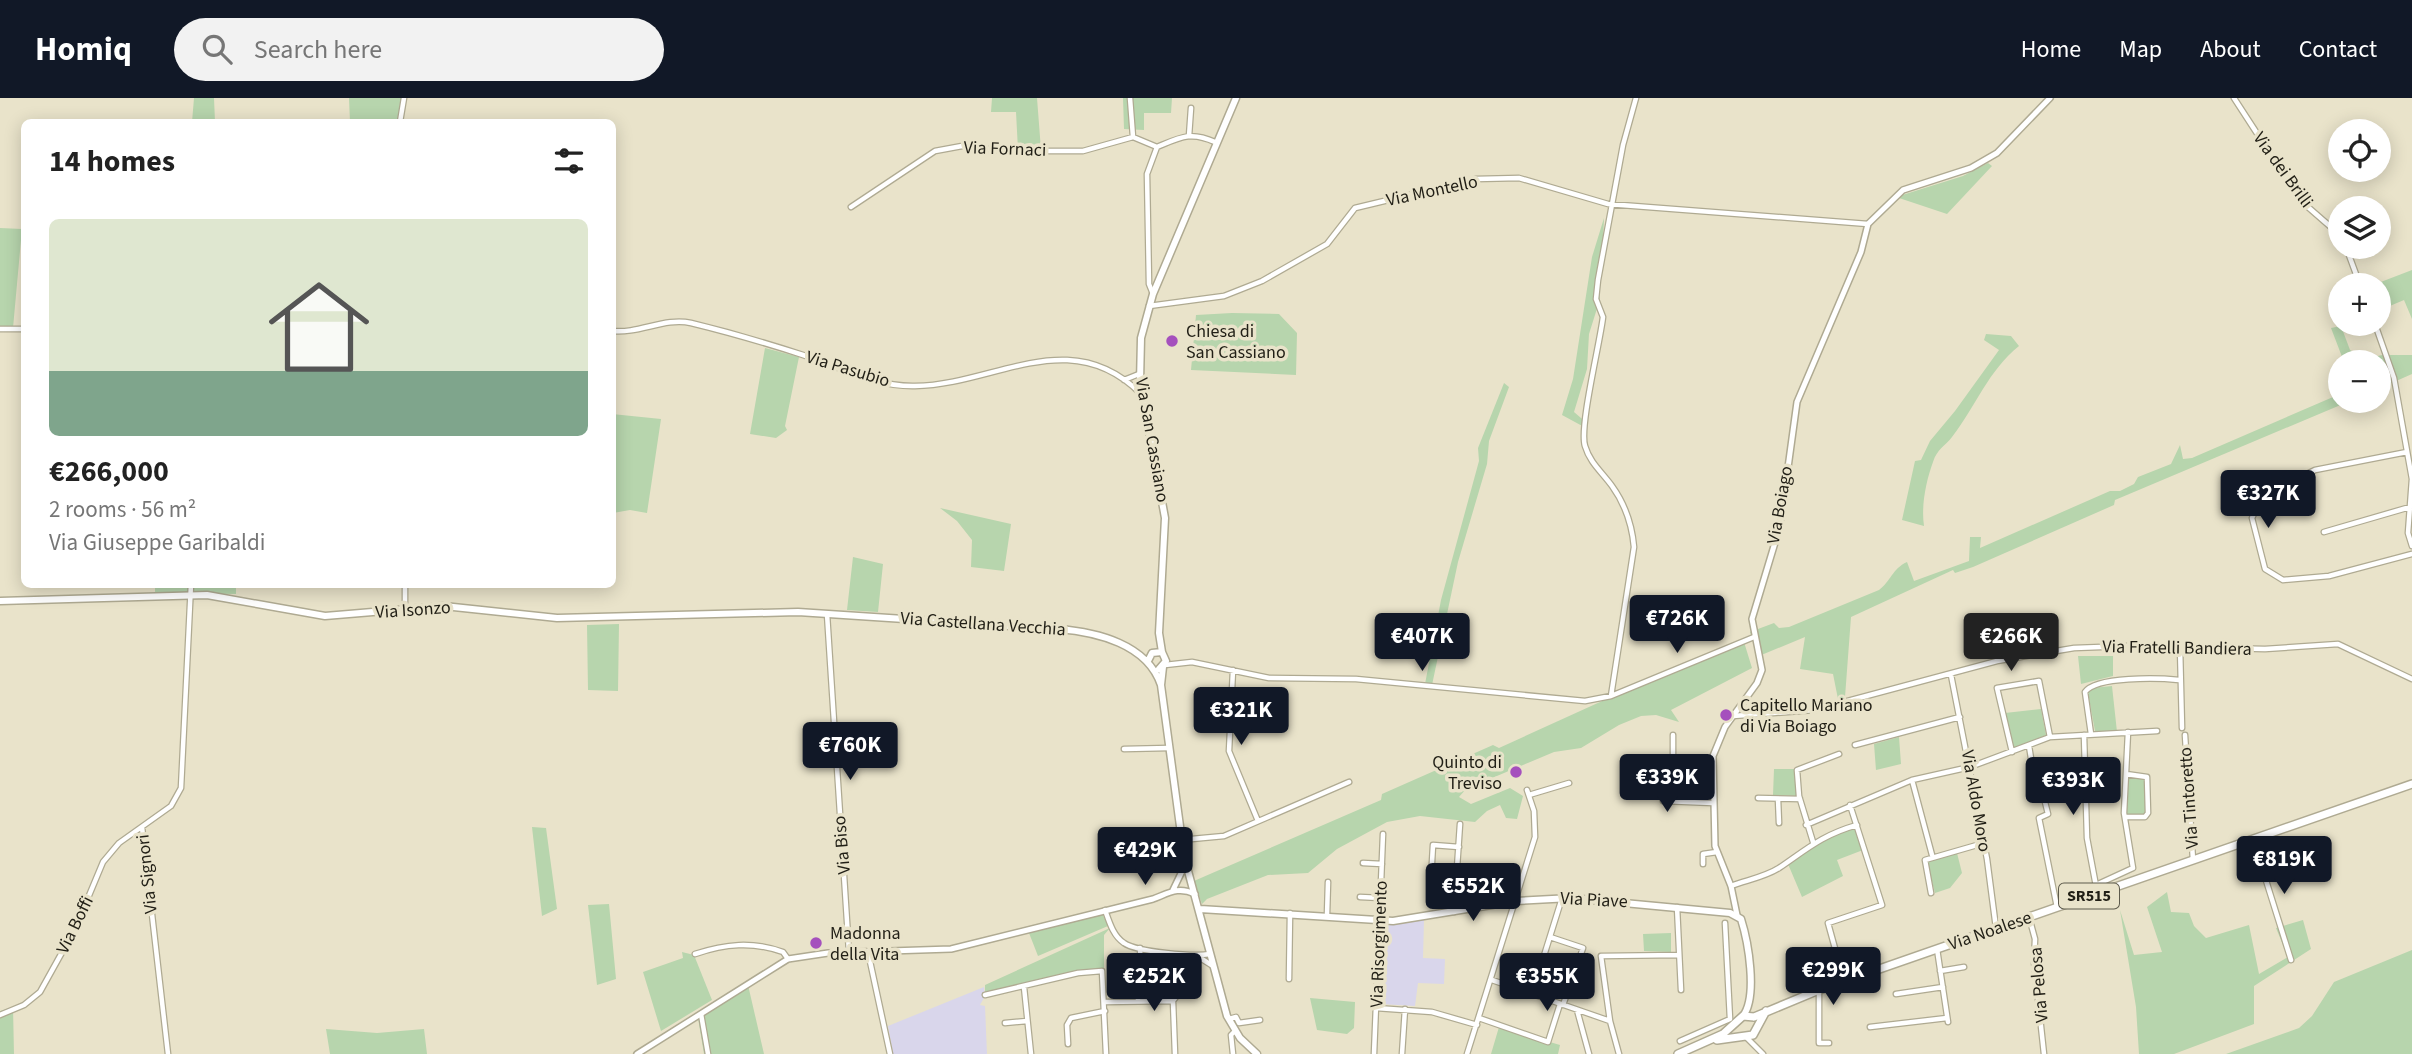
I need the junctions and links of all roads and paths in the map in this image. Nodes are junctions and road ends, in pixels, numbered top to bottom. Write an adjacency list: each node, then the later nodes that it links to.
1 (404, 98): 8 (street)
2 (1130, 98): 10 (street)
3 (1236, 98): 11 (main road, Via San Cassiano)
4 (1636, 98): 13 (street)
5 (2050, 98): 15 (street)
6 (2234, 98): 16 (street, Via dei Brilli)
7 (1191, 108): 9 (street)
8 (400, 119)
9 (1189, 135): 11 (street); 12 (street)
10 (1133, 137): 12 (street); 14 (street, Via Fornaci)
11 (1215, 142): 17 (main road, Via San Cassiano)
12 (1157, 147): 17 (street)
13 (1612, 205): 15 (street, Via Montello); 18 (street, Via Montello); 53 (street)
14 (850, 206)
15 (1868, 224): 39 (street, Via Boiago)
16 (2328, 225)
17 (1153, 295): 18 (main road, Via San Cassiano)
18 (1149, 306): 23 (main road, Via San Cassiano)
19 (0, 329): 20 (street)
20 (21, 329)
21 (616, 331): 24 (street, Via Pasubio)
22 (2379, 336): 26 (street)
23 (1139, 374): 24 (street); 25 (main road, Via San Cassiano)
24 (1123, 380): 25 (street, Via Pasubio)
25 (1142, 394): 38 (main road, Via San Cassiano)
26 (2407, 452): 27 (street); 31 (street)
27 (2412, 479): 28 (street)
28 (2410, 507): 29 (street); 30 (street)
29 (2324, 532)
30 (2412, 546)
31 (2412, 554)
32 (191, 588): 34 (street, Via Signori)
33 (405, 588): 36 (street)
34 (191, 595): 35 (main road, Via Isonzo); 36 (main road, Via Isonzo); 90 (street, Via Signori)
35 (0, 601)
36 (405, 609): 37 (main road, Via Isonzo)
37 (827, 613): 41 (main road, Via Castellana Vecchia); 131 (street, Via Biso)
38 (1159, 633): 42 (main road, Via San Cassiano); 43 (main road, Via San Cassiano)
39 (1754, 637): 53 (street); 54 (street, Via Boiago)
40 (2180, 647): 49 (street, Via Fratelli Bandiera); 50 (street, Via Fratelli Bandiera); 51 (street)
41 (1135, 650): 42 (main road, Via Castellana Vecchia); 44 (main road, Via Castellana Vecchia)
42 (1152, 652): 43 (main road, Via Castellana Vecchia); 44 (main road, Via San Cassiano)
43 (1163, 654): 45 (street); 46 (main road, Via San Cassiano)
44 (1148, 661): 47 (main road, Via Castellana Vecchia)
45 (1182, 662): 46 (street); 48 (street)
46 (1164, 666): 47 (main road); 52 (main road)
47 (1154, 668): 52 (main road)
48 (1233, 670): 53 (street); 85 (street)
49 (1951, 675): 54 (street, Via Fratelli Bandiera); 55 (street, Via Aldo Moro)
50 (2412, 678)
51 (2179, 680): 56 (street); 60 (street)
52 (1161, 685): 65 (main road)
53 (1611, 696)
54 (1732, 716): 69 (street, Via Boiago)
55 (1960, 717): 63 (street); 70 (street, Via Aldo Moro)
56 (2182, 728)
57 (2157, 730): 58 (street)
58 (2128, 732): 60 (street); 71 (street)
59 (1673, 734): 69 (street)
60 (2087, 735): 62 (street); 109 (street)
61 (2185, 735): 99 (street, Via Tintoretto)
62 (2050, 737): 64 (street); 67 (street)
63 (1855, 745)
64 (2029, 746): 67 (street); 76 (street)
65 (1170, 748): 66 (street); 93 (main road)
66 (1124, 749)
67 (2012, 752): 70 (street)
68 (1839, 754): 81 (street)
69 (1713, 764): 82 (street, Via Boiago)
70 (1970, 767): 73 (street); 95 (street, Via Aldo Moro)
71 (2126, 774): 84 (street); 84 (street)
72 (1663, 779): 82 (street)
73 (1912, 780): 83 (street); 98 (street)
74 (1349, 782): 85 (street)
75 (1569, 783): 115 (street)
76 (2035, 783)
77 (2412, 784): 92 (main road, Via Noalese / SR515)
78 (1758, 798): 80 (street)
79 (2044, 798): 117 (street)
80 (1777, 799): 81 (street); 86 (street)
81 (1800, 799): 88 (street)
82 (1713, 803): 97 (street, Via Boiago)
83 (1850, 805): 88 (street); 89 (street)
84 (2125, 817): 109 (street)
85 (1258, 821): 93 (street)
86 (1779, 823)
87 (1460, 824): 96 (street)
88 (1807, 825): 94 (street)
89 (1857, 825): 94 (street); 146 (street)
90 (142, 826): 165 (street, Via Boffi); 185 (street, Via Signori)
91 (1383, 834): 101 (street, Via Risorgimento)
92 (2253, 839): 99 (main road, Via Noalese / SR515); 139 (street)
93 (1181, 840): 103 (main road)
94 (1814, 842): 108 (street)
95 (1984, 843): 98 (street); 127 (street, Via Aldo Moro)
96 (1459, 847): 104 (street); 104 (street)
97 (1717, 852): 102 (street); 108 (street, Via Boiago)
98 (1932, 855): 110 (street)
99 (2193, 860): 109 (main road, Via Noalese / SR515)
100 (1363, 863): 101 (street)
101 (1382, 864): 113 (street, Via Risorgimento)
102 (1703, 864)
103 (1185, 865): 105 (main road); 107 (street)
104 (1457, 881): 120 (street)
105 (1191, 882): 107 (street); 111 (main road)
106 (1328, 882): 122 (street)
107 (1180, 886): 111 (street); 119 (street)
108 (1731, 886): 123 (street, Via Boiago)
109 (2096, 889): 117 (main road, Via Noalese / SR515)
110 (1931, 893)
111 (1195, 894): 118 (main road)
112 (1360, 897): 113 (street)
113 (1381, 898): 125 (street, Via Risorgimento)
114 (1563, 898): 115 (main road, Via Piave); 116 (main road, Via Piave); 128 (street)
115 (1516, 901): 120 (main road, Via Piave); 145 (street)
116 (1677, 906): 123 (main road, Via Piave); 136 (street)
117 (2058, 907): 124 (main road, Via Noalese / SR515)
118 (1200, 909): 121 (main road, Via Piave); 134 (main road)
119 (1105, 910): 129 (street); 132 (street)
120 (1454, 912): 125 (main road, Via Piave)
121 (1290, 913): 122 (main road, Via Piave); 144 (street)
122 (1327, 915): 125 (main road, Via Piave)
123 (1737, 915): 163 (main road, Via Boiago)
124 (2029, 917): 127 (main road, Via Noalese / SR515); 200 (street, Via Pelosa)
125 (1380, 920): 159 (street, Via Risorgimento)
126 (1725, 923): 172 (street)
127 (1996, 928): 130 (main road, Via Noalese / SR515)
128 (1550, 937): 152 (street); 158 (street)
129 (1140, 948): 135 (street); 143 (street)
130 (1937, 949): 142 (street); 146 (main road, Via Noalese / SR515)
131 (849, 952): 132 (street); 137 (street)
132 (868, 952): 184 (street)
133 (695, 954): 137 (street)
134 (1211, 954): 135 (street); 140 (main road)
135 (1196, 955): 140 (street)
136 (1679, 955): 149 (street); 171 (street)
137 (788, 959): 164 (street)
138 (1122, 959): 143 (street)
139 (2291, 960)
140 (1214, 966): 168 (main road)
141 (1964, 967): 142 (street)
142 (1940, 971): 148 (street)
143 (1140, 975): 155 (street)
144 (1289, 979)
145 (1492, 980): 152 (street); 167 (street)
146 (1844, 981): 150 (main road, Via Noalese / SR515)
147 (1024, 987): 154 (street); 157 (street); 170 (street)
148 (1943, 987): 153 (street); 175 (street)
149 (1681, 990)
150 (1819, 990): 163 (main road, Via Noalese / SR515); 181 (street)
151 (1189, 991): 156 (street)
152 (1532, 994): 158 (street)
153 (1896, 994)
154 (985, 995)
155 (1138, 1000): 156 (street); 157 (street)
156 (1173, 1001): 190 (street)
157 (1105, 1002): 162 (street)
158 (1561, 1004): 161 (street); 167 (street)
159 (1376, 1007): 160 (street); 193 (street, Via Risorgimento)
160 (1405, 1009): 174 (street); 194 (street)
161 (1577, 1009): 171 (street); 196 (street)
162 (1105, 1011): 182 (street); 189 (street)
163 (1756, 1011): 166 (main road); 166 (main road, Via Boiago); 176 (main road); 176 (main road)
164 (701, 1013): 186 (street); 187 (street)
165 (0, 1015)
166 (1743, 1016): 172 (main road)
167 (1479, 1018): 174 (street)
168 (1229, 1019): 169 (street); 177 (main road)
169 (1260, 1020)
170 (1027, 1021): 173 (street); 188 (street)
171 (1610, 1021): 197 (street)
172 (1733, 1021): 178 (main road); 179 (street); 180 (main road)
173 (1005, 1023)
174 (1477, 1025): 195 (street)
175 (1870, 1027)
176 (1758, 1028): 178 (main road); 183 (street)
177 (1235, 1031): 191 (street); 192 (main road)
178 (1744, 1036): 180 (main road); 183 (street)
179 (1679, 1041)
180 (1709, 1041): 198 (main road)
181 (1829, 1043)
182 (1068, 1044)
183 (1758, 1048): 199 (street)
184 (889, 1052)
185 (168, 1054)
186 (637, 1054)
187 (708, 1054)
188 (1031, 1054)
189 (1107, 1054)
190 (1175, 1054)
191 (1233, 1054)
192 (1257, 1054)
193 (1374, 1054)
194 (1402, 1054)
195 (1467, 1054)
196 (1589, 1054)
197 (1619, 1054)
198 (1678, 1054)
199 (1763, 1054)
200 (2044, 1054)

